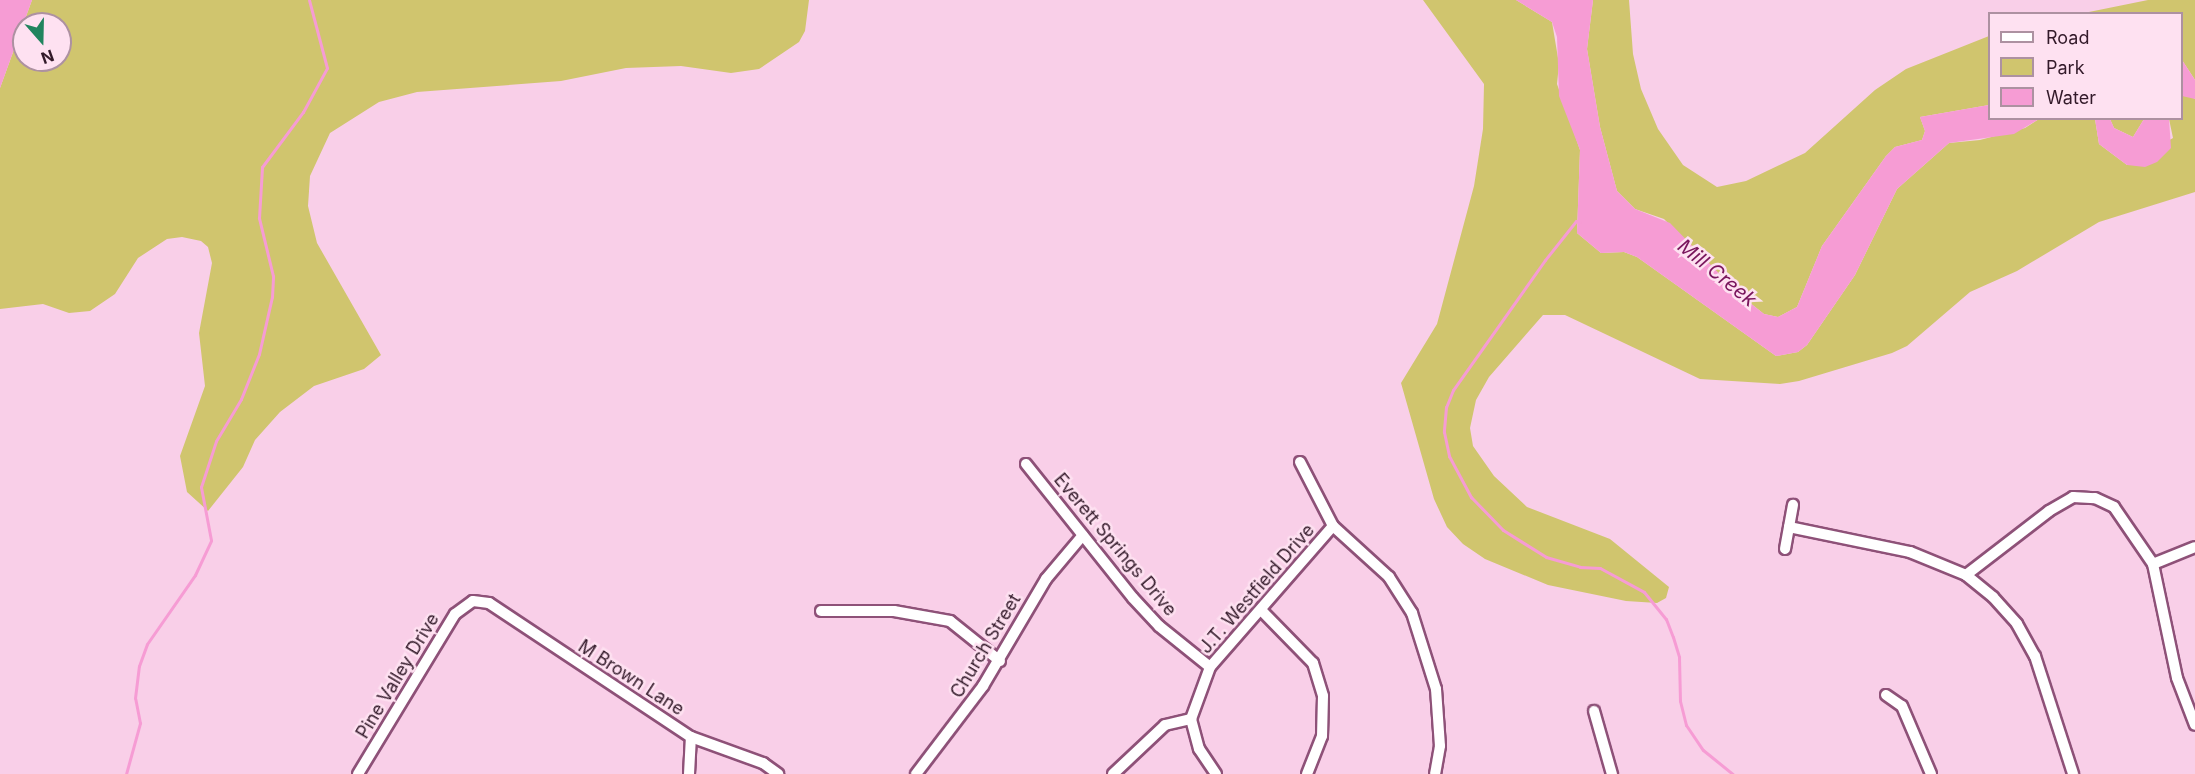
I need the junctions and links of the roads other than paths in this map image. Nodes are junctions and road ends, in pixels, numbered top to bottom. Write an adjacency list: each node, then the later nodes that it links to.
1 (1300, 462): 4 (street)
2 (1026, 464): 6 (street, Everett Springs Drive)
3 (1793, 505): 5 (street)
4 (1333, 526): 13 (street, J.T. Westfield Drive); 28 (street)
5 (1789, 528): 8 (street); 10 (street)
6 (1083, 535): 14 (street, Church Street); 15 (street, Everett Springs Drive)
7 (2195, 547): 9 (street)
8 (1785, 549)
9 (2153, 564): 10 (street); 19 (street)
10 (1966, 575): 31 (street)
11 (473, 601): 20 (street, M Brown Lane); 21 (street, Pine Valley Drive)
12 (821, 611): 14 (street)
13 (1262, 611): 15 (street, J.T. Westfield Drive); 27 (street)
14 (1000, 661): 24 (street, Church Street)
15 (1210, 667): 18 (street, J.T. Westfield Drive)
16 (1886, 695): 30 (street)
17 (1594, 711): 29 (street)
18 (1191, 718): 25 (street); 26 (street)
19 (2195, 725)
20 (691, 737): 22 (street); 23 (street, M Brown Lane)
21 (358, 774)
22 (689, 774)
23 (778, 774)
24 (916, 774)
25 (1113, 774)
26 (1216, 774)
27 (1307, 774)
28 (1435, 774)
29 (1612, 774)
30 (1931, 774)
31 (2073, 774)

